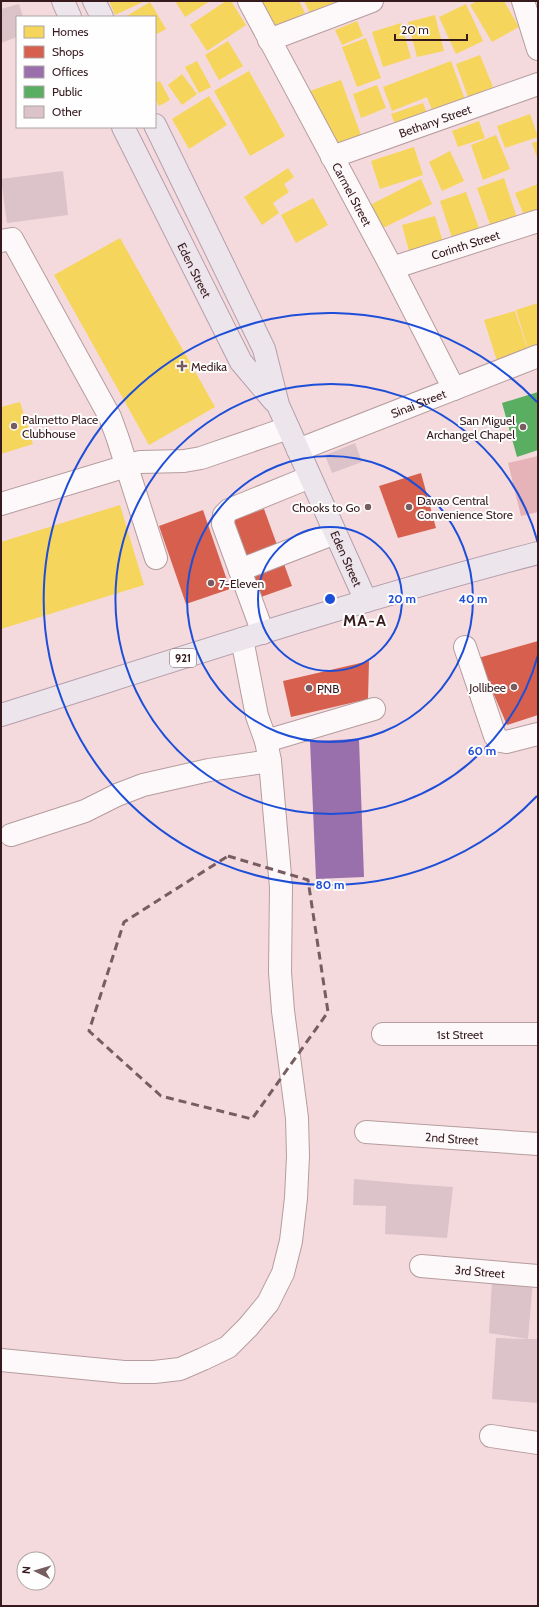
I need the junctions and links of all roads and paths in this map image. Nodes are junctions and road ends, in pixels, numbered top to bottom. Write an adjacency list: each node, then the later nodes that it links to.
1 (63, 1): 6 (main road)
2 (94, 1): 7 (main road)
3 (249, 1): 8 (street, Carmel Street)
4 (372, 1): 8 (street)
5 (523, 1): 9 (street)
6 (70, 16)
7 (102, 16)
8 (269, 40): 13 (street, Carmel Street)
9 (538, 49)
10 (538, 84): 13 (street, Bethany Street)
11 (156, 127): 19 (main road, Eden Street)
12 (124, 128): 19 (main road, Eden Street)
13 (332, 157): 16 (street, Carmel Street)
14 (538, 221): 16 (street, Corinth Street)
15 (1, 241): 22 (street)
16 (392, 268): 18 (street, Carmel Street)
17 (538, 356): 18 (street, Sinai Street)
18 (454, 389): 21 (street, Sinai Street)
19 (278, 405): 20 (main road, Eden Street)
20 (288, 428): 21 (main road, Eden Street); 22 (street)
21 (298, 450): 23 (main road, Eden Street)
22 (126, 466): 24 (street); 27 (street)
23 (310, 477): 25 (main road, Eden Street); 28 (street)
24 (1, 504)
25 (335, 533): 28 (street); 29 (main road, Eden Street)
26 (537, 557): 29 (main road, 921)
27 (156, 558)
28 (240, 570): 30 (street)
29 (366, 601): 30 (main road, 921)
30 (263, 633): 31 (main road, 921)
31 (242, 639): 34 (main road, 921); 36 (street)
32 (465, 647): 35 (street)
33 (374, 710): 36 (street)
34 (1, 715)
35 (538, 734)
36 (268, 751): 37 (street); 44 (street)
37 (11, 835)
38 (383, 1034): 39 (street, 1st Street)
39 (538, 1034)
40 (366, 1132): 41 (street, 2nd Street)
41 (538, 1144)
42 (421, 1266): 43 (street, 3rd Street)
43 (538, 1276)
44 (1, 1360)
45 (492, 1436): 46 (street)
46 (538, 1443)

